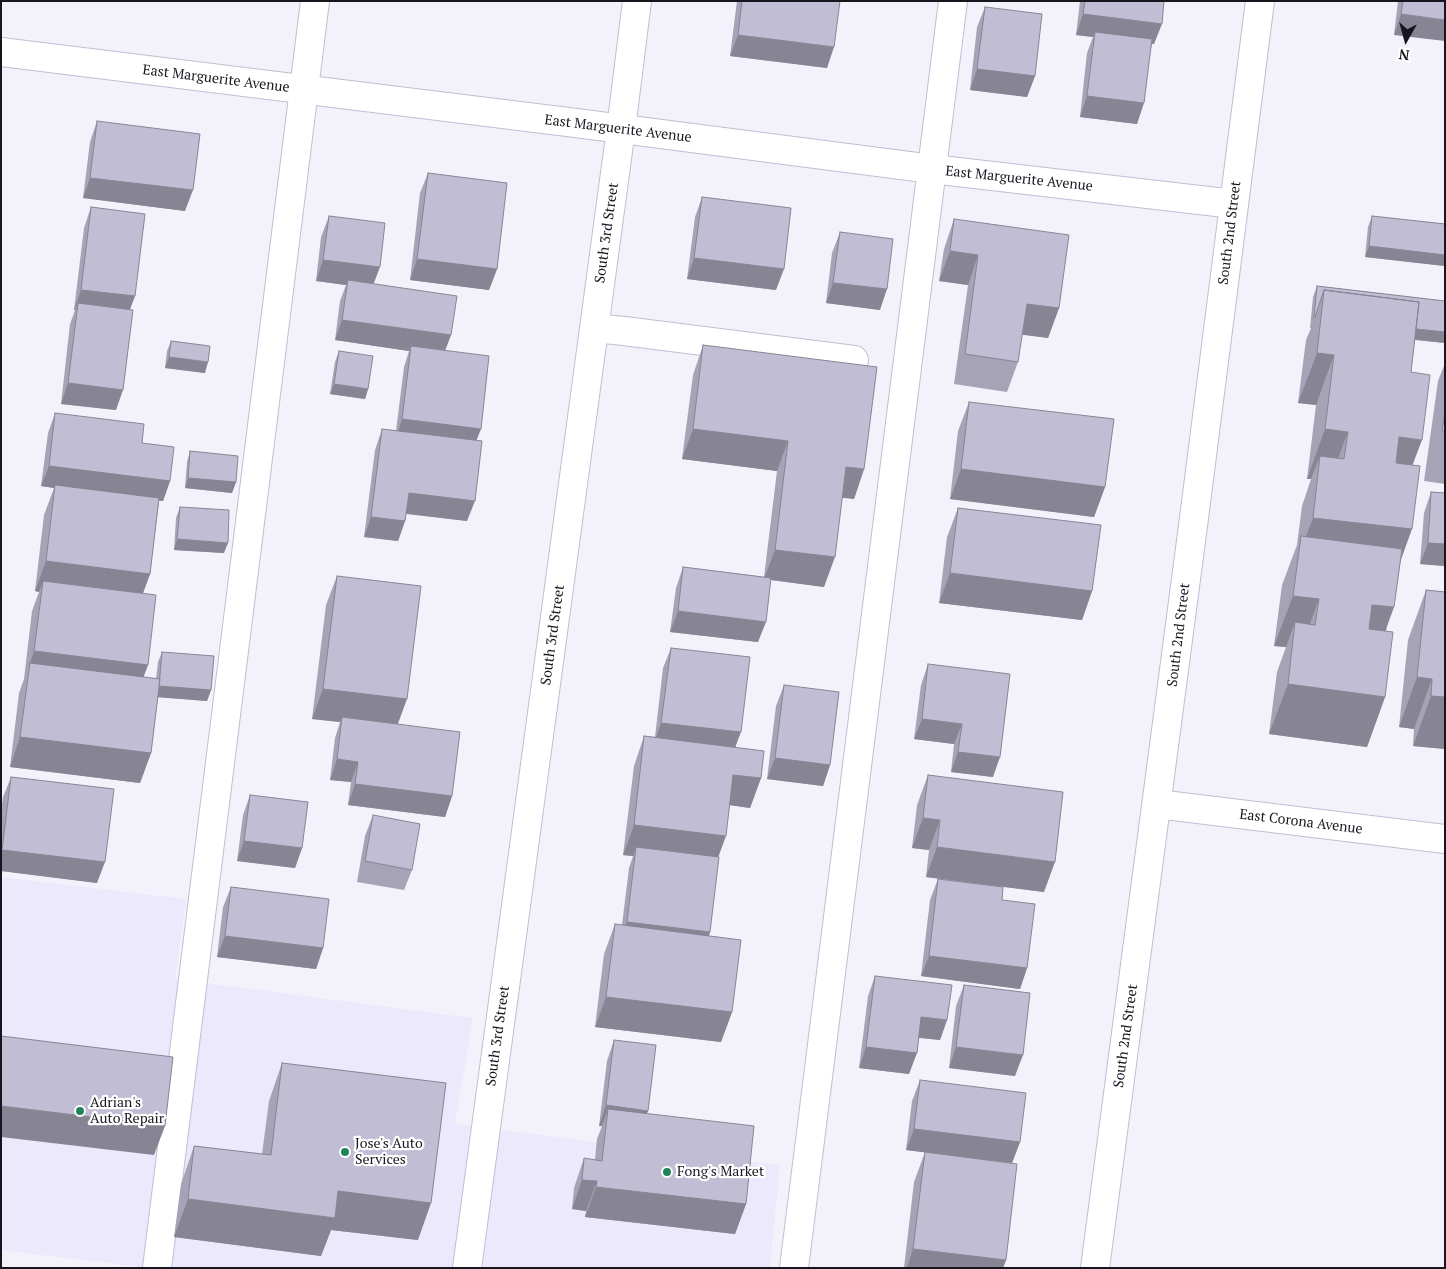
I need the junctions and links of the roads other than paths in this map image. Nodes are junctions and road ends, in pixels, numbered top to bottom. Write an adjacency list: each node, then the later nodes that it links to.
1 (316, 1): 6 (street)
2 (637, 1): 7 (street, South 3rd Street)
3 (953, 1): 8 (street)
4 (1260, 1): 9 (street, South 2nd Street)
5 (1, 52): 6 (street, East Marguerite Avenue)
6 (304, 90): 7 (street, East Marguerite Avenue); 14 (street)
7 (621, 129): 8 (street, East Marguerite Avenue); 10 (street, South 3rd Street)
8 (932, 170): 9 (street, East Marguerite Avenue); 16 (street)
9 (1234, 204): 12 (street, South 2nd Street)
10 (594, 328): 11 (street); 15 (street, South 3rd Street)
11 (854, 360)
12 (1157, 804): 13 (street, East Corona Avenue); 17 (street, South 2nd Street)
13 (1445, 839)
14 (157, 1268)
15 (467, 1268)
16 (794, 1268)
17 (1096, 1268)

